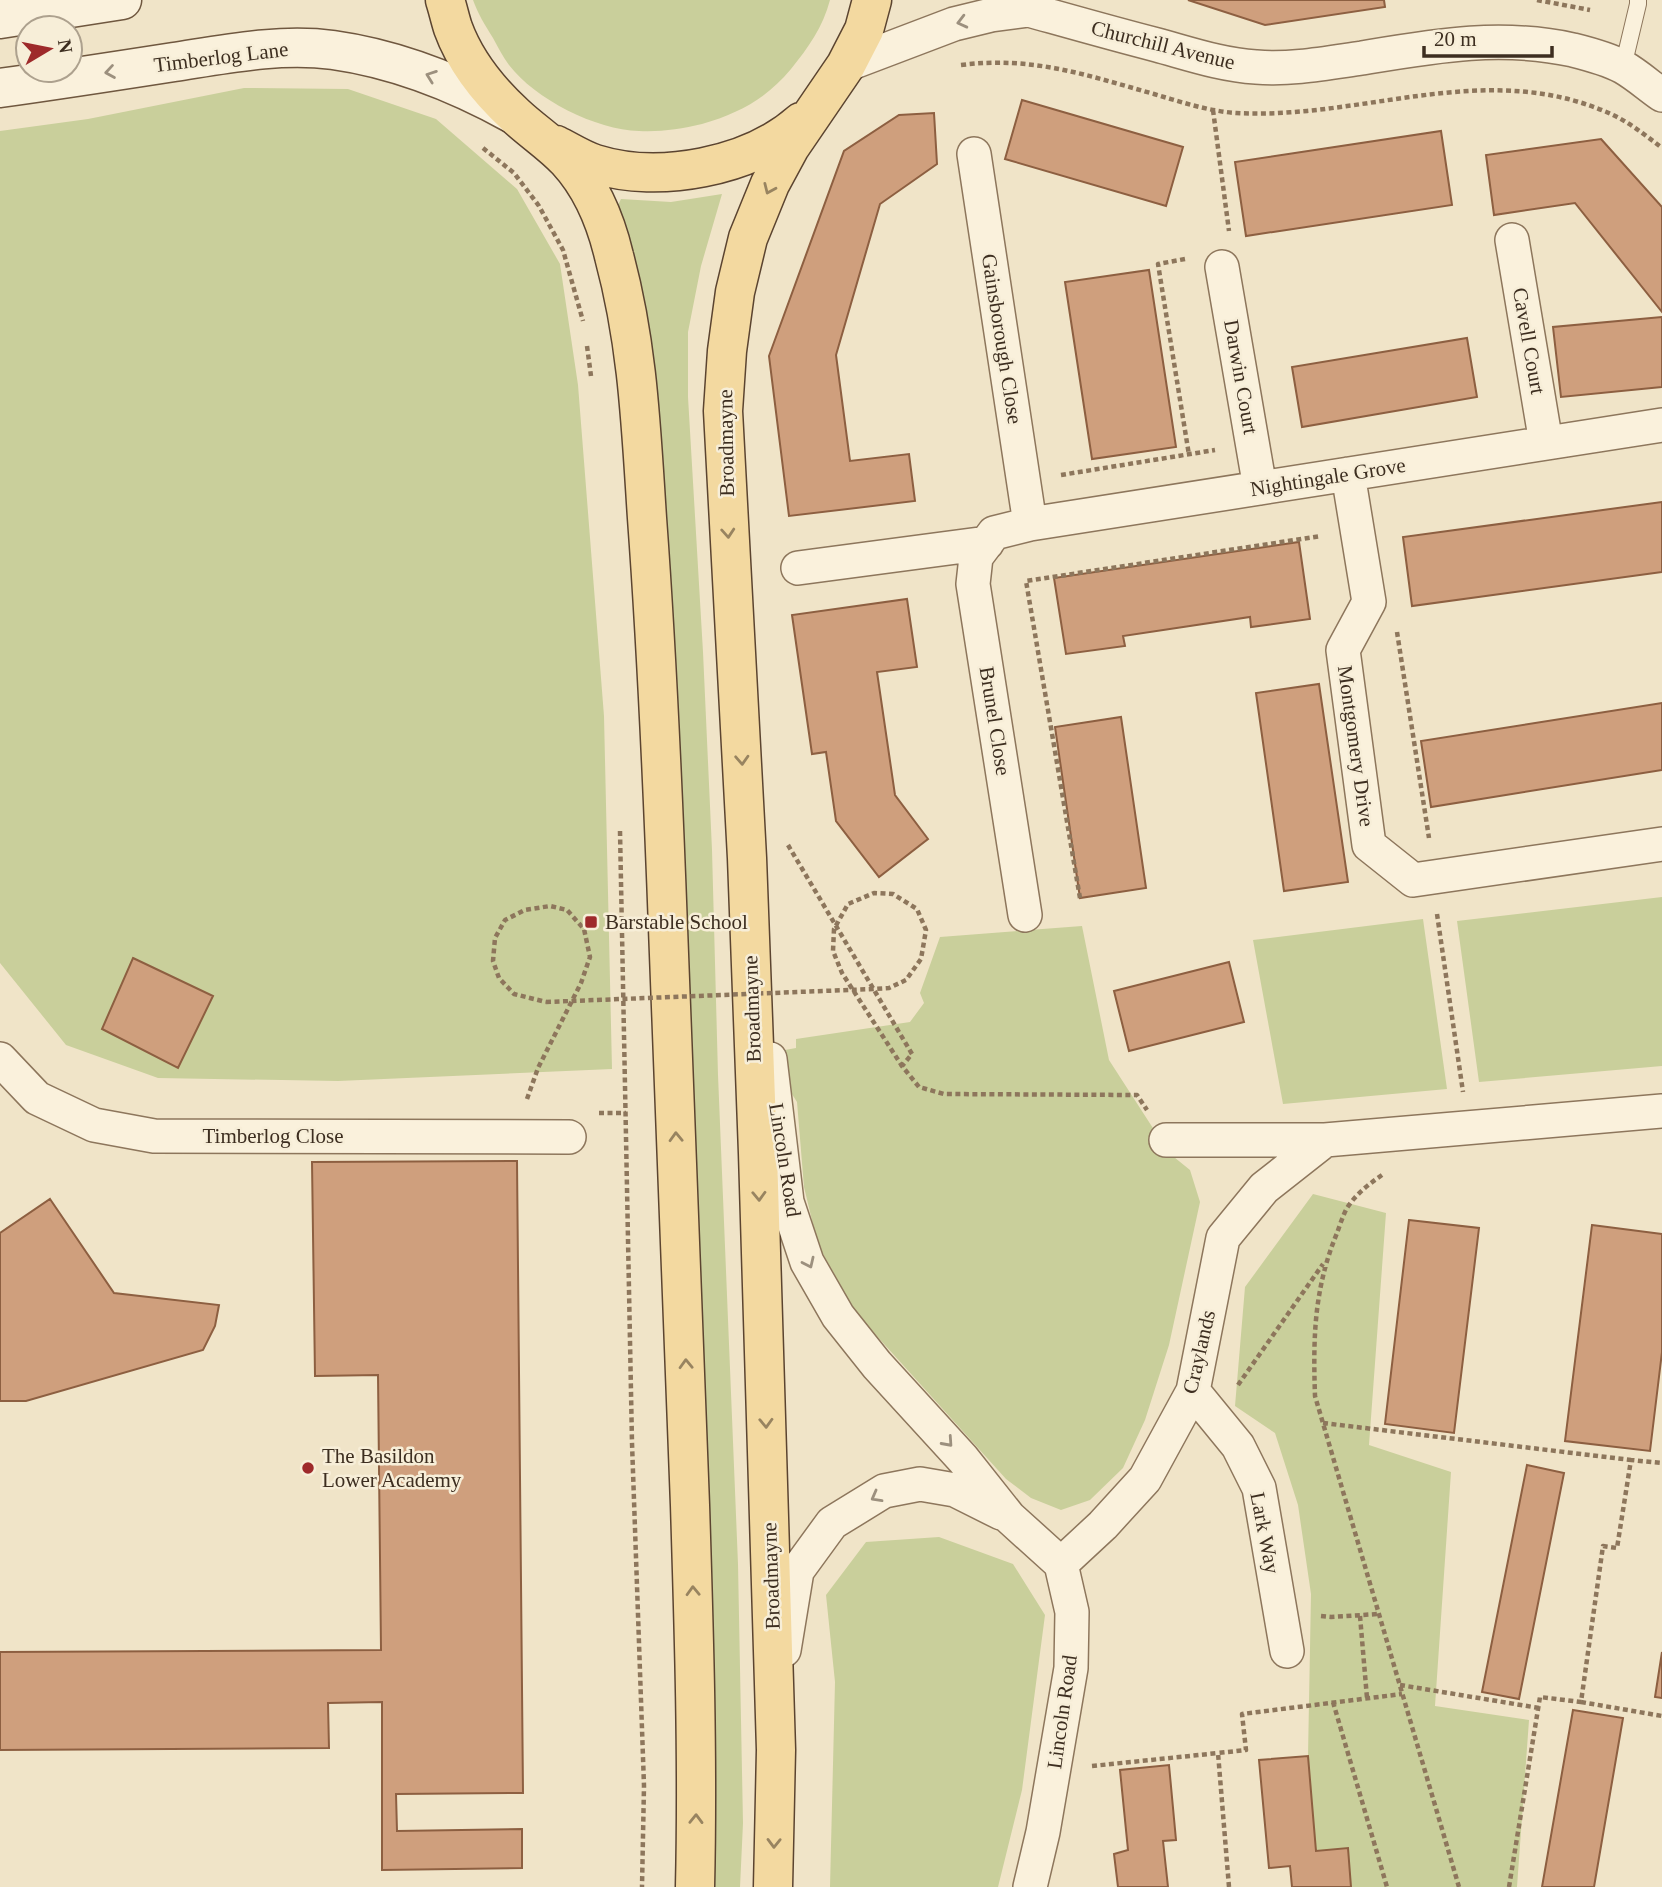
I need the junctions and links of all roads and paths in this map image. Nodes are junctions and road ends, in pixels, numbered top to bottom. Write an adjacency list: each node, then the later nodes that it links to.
1 (122, 0): 8 (main road)
2 (445, 0): 14 (main road, Broadmayne)
3 (872, 0): 9 (main road, Broadmayne)
4 (1537, 0): 7 (path)
5 (1638, 0): 10 (lane)
6 (1018, 5): 9 (street, Churchill Avenue, one-way to 9); 10 (street, Churchill Avenue)
7 (1590, 10)
8 (0, 19)
9 (846, 65): 13 (main road, Broadmayne)
10 (1623, 67): 12 (street, Churchill Avenue)
11 (0, 88): 14 (main road, Timberlog Lane, one-way to 11)
12 (1662, 95)
13 (816, 110): 15 (main road, Broadmayne); 37 (main road, Broadmayne, one-way to 37)
14 (515, 115): 15 (main road, Broadmayne)
15 (546, 140): 70 (main road, Broadmayne, one-way to 15)
16 (482, 147): 20 (path)
17 (974, 154): 29 (street, Gainsborough Close)
18 (1512, 240): 24 (street, Cavell Court)
19 (1223, 267): 28 (street, Darwin Court)
20 (584, 324)
21 (586, 338): 22 (path)
22 (591, 378)
23 (1662, 425): 24 (street, Nightingale Grove)
24 (1546, 443): 26 (street, Nightingale Grove)
25 (1216, 450): 27 (path)
26 (1348, 474): 28 (street, Nightingale Grove); 36 (street, Montgomery Drive)
27 (1056, 476)
28 (1260, 488): 29 (street, Nightingale Grove)
29 (1030, 524): 31 (street, Nightingale Grove)
30 (1329, 534): 38 (path)
31 (991, 538): 32 (street, Nightingale Grove); 40 (street, Brunel Close)
32 (798, 568)
33 (1396, 622): 35 (path)
34 (620, 822): 69 (path)
35 (1429, 838)
36 (1662, 844)
37 (747, 858): 55 (street, Lincoln Road, one-way to 55); 66 (main road, Broadmayne, one-way to 66)
38 (1080, 898)
39 (1437, 909): 42 (path)
40 (1025, 915)
41 (0, 1059): 45 (street, Timberlog Close)
42 (1465, 1103)
43 (525, 1104): 46 (path, bridge)
44 (1662, 1111): 47 (street)
45 (569, 1137)
46 (1166, 1140): 47 (street)
47 (1325, 1140): 51 (street, Craylands)
48 (1391, 1168): 49 (path)
49 (1326, 1260): 50 (path); 52 (path)
50 (1234, 1390)
51 (1193, 1391): 56 (street, Craylands); 58 (street, Lark Way)
52 (1324, 1423): 53 (path); 57 (path)
53 (1631, 1460): 54 (path); 63 (path)
54 (1662, 1464)
55 (1009, 1517): 56 (street, Lincoln Road); 66 (street, Lincoln Road, one-way to 66)
56 (1061, 1564): 72 (street, Lincoln Road)
57 (1379, 1614): 59 (path); 61 (path)
58 (1287, 1651)
59 (1400, 1685): 60 (path); 64 (path)
60 (1402, 1694): 61 (path); 75 (path)
61 (1367, 1698): 62 (path)
62 (1333, 1702): 67 (path); 74 (path)
63 (1581, 1702): 64 (path); 65 (path)
64 (1538, 1708): 76 (path)
65 (1662, 1716)
66 (776, 1750): 71 (main road, Broadmayne, one-way to 71)
67 (1218, 1754): 68 (path); 73 (path)
68 (1090, 1766)
69 (642, 1887)
70 (695, 1887)
71 (773, 1887)
72 (1030, 1887)
73 (1229, 1887)
74 (1387, 1887)
75 (1459, 1887)
76 (1508, 1887)

